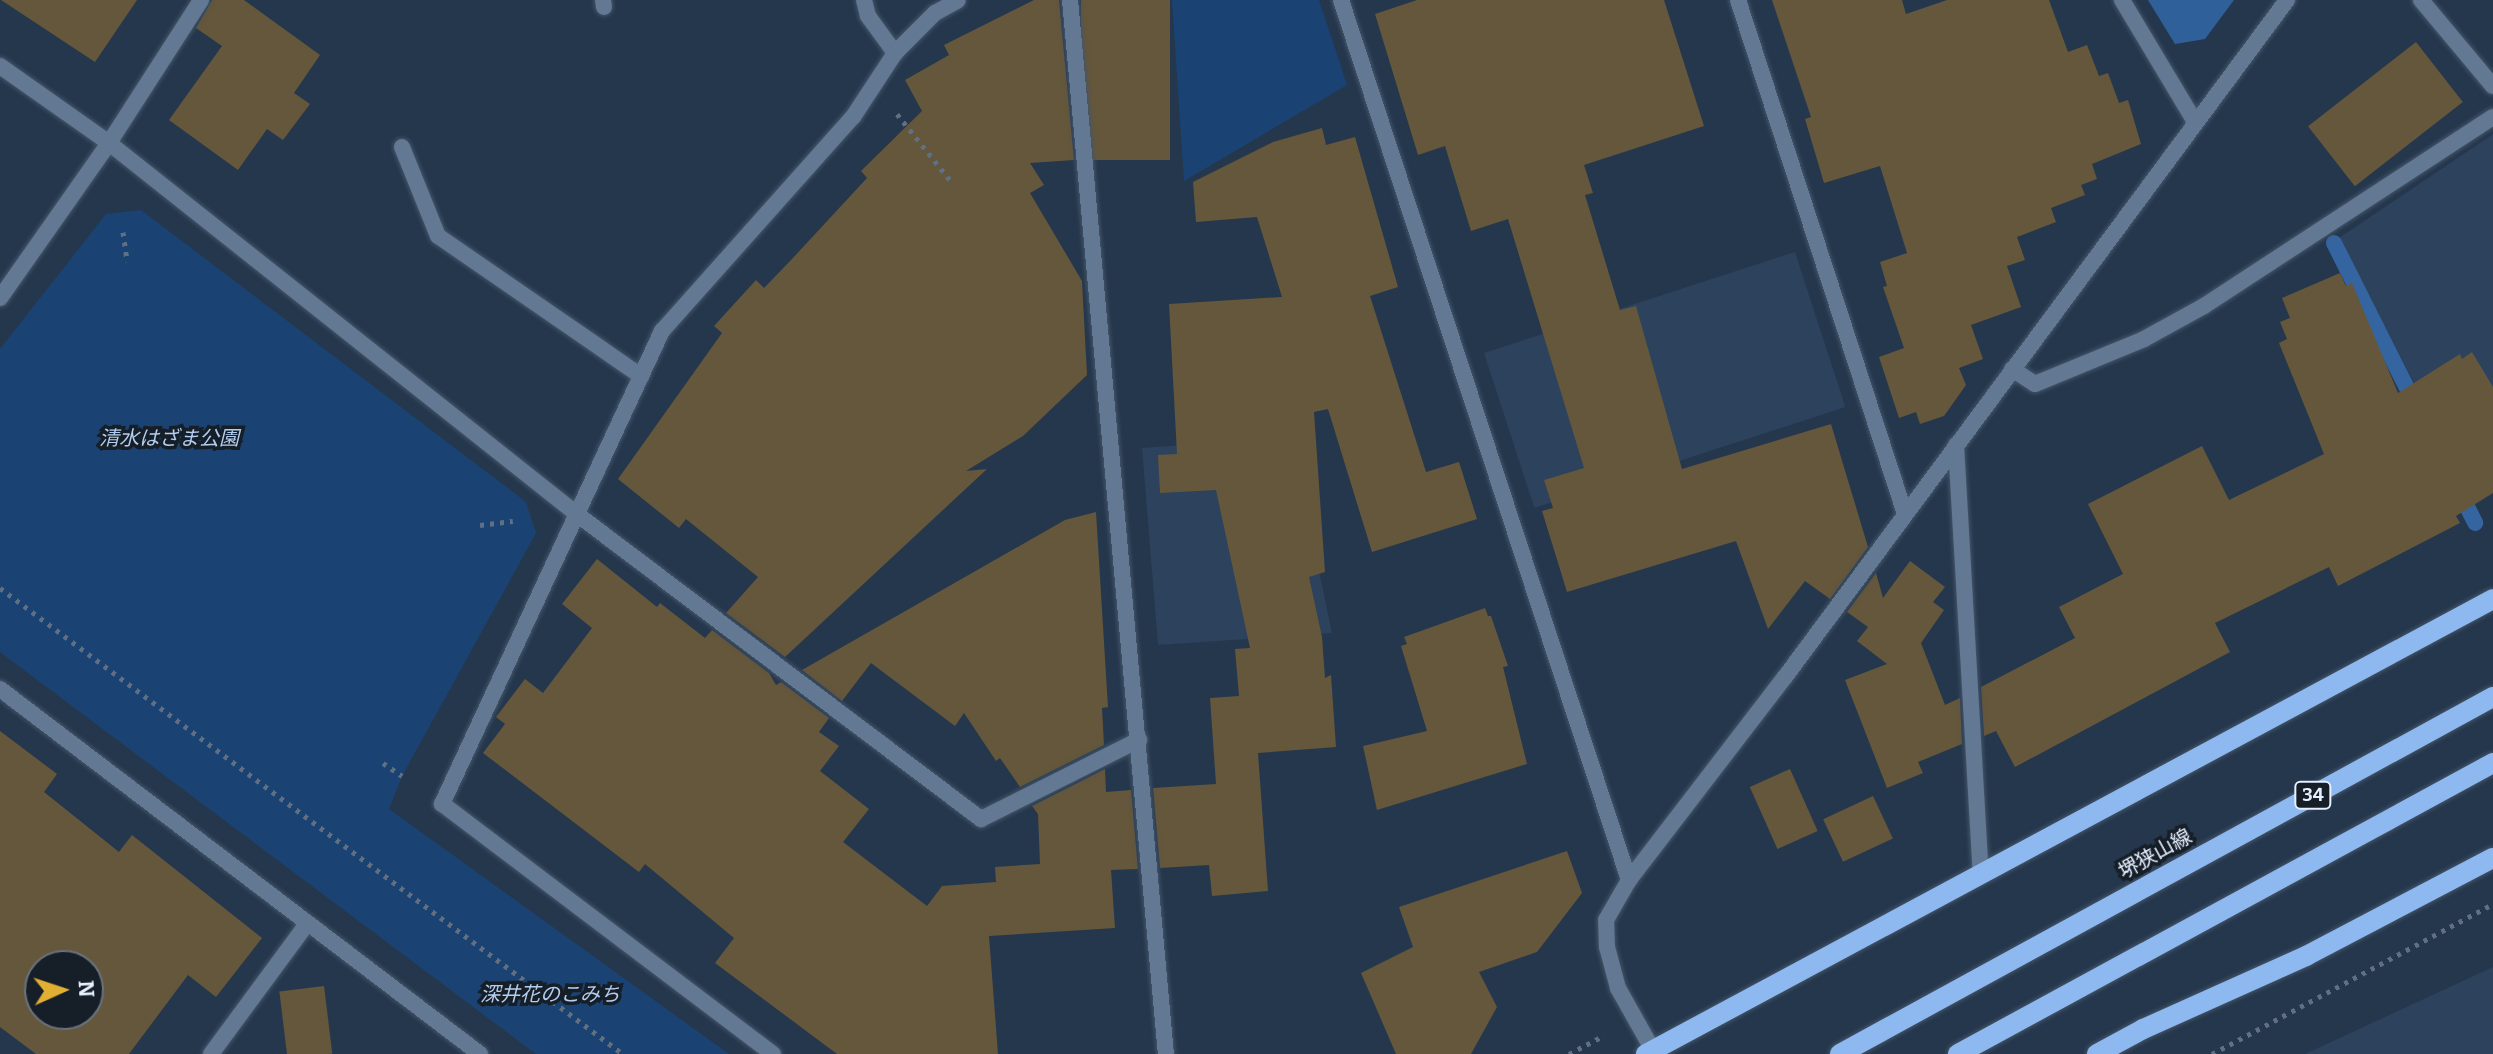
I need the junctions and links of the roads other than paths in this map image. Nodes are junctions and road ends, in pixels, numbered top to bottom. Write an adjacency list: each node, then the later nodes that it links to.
1 (201, 0): 15 (street)
2 (864, 0): 10 (street)
3 (958, 0): 10 (street)
4 (1070, 0): 26 (street)
5 (1341, 0): 30 (street)
6 (1738, 0): 21 (street)
7 (2122, 0): 14 (street)
8 (2287, 0): 14 (street)
9 (2421, 0): 12 (street)
10 (895, 53): 19 (street)
11 (0, 66): 15 (street)
12 (2493, 86)
13 (2493, 117): 18 (street)
14 (2195, 122): 18 (street)
15 (109, 143): 17 (street); 22 (street)
16 (402, 147): 19 (street)
17 (0, 298)
18 (2012, 369): 20 (street)
19 (641, 376): 22 (street)
20 (1956, 445): 21 (street); 29 (street)
21 (1905, 514): 30 (street)
22 (578, 515): 26 (street); 35 (street)
23 (2493, 599): 29 (main road)
24 (0, 689): 31 (street)
25 (2493, 697): 37 (main road, 堺狭山線 / 34)
26 (1139, 740): 36 (street)
27 (2493, 763): 38 (main road)
28 (2493, 858): 39 (main road)
29 (1981, 875): 32 (main road)
30 (1629, 880): 32 (street)
31 (306, 925): 33 (street); 34 (street)
32 (1651, 1053)
33 (211, 1054)
34 (480, 1054)
35 (773, 1054)
36 (1166, 1054)
37 (1840, 1054)
38 (1958, 1054)
39 (2097, 1054)

